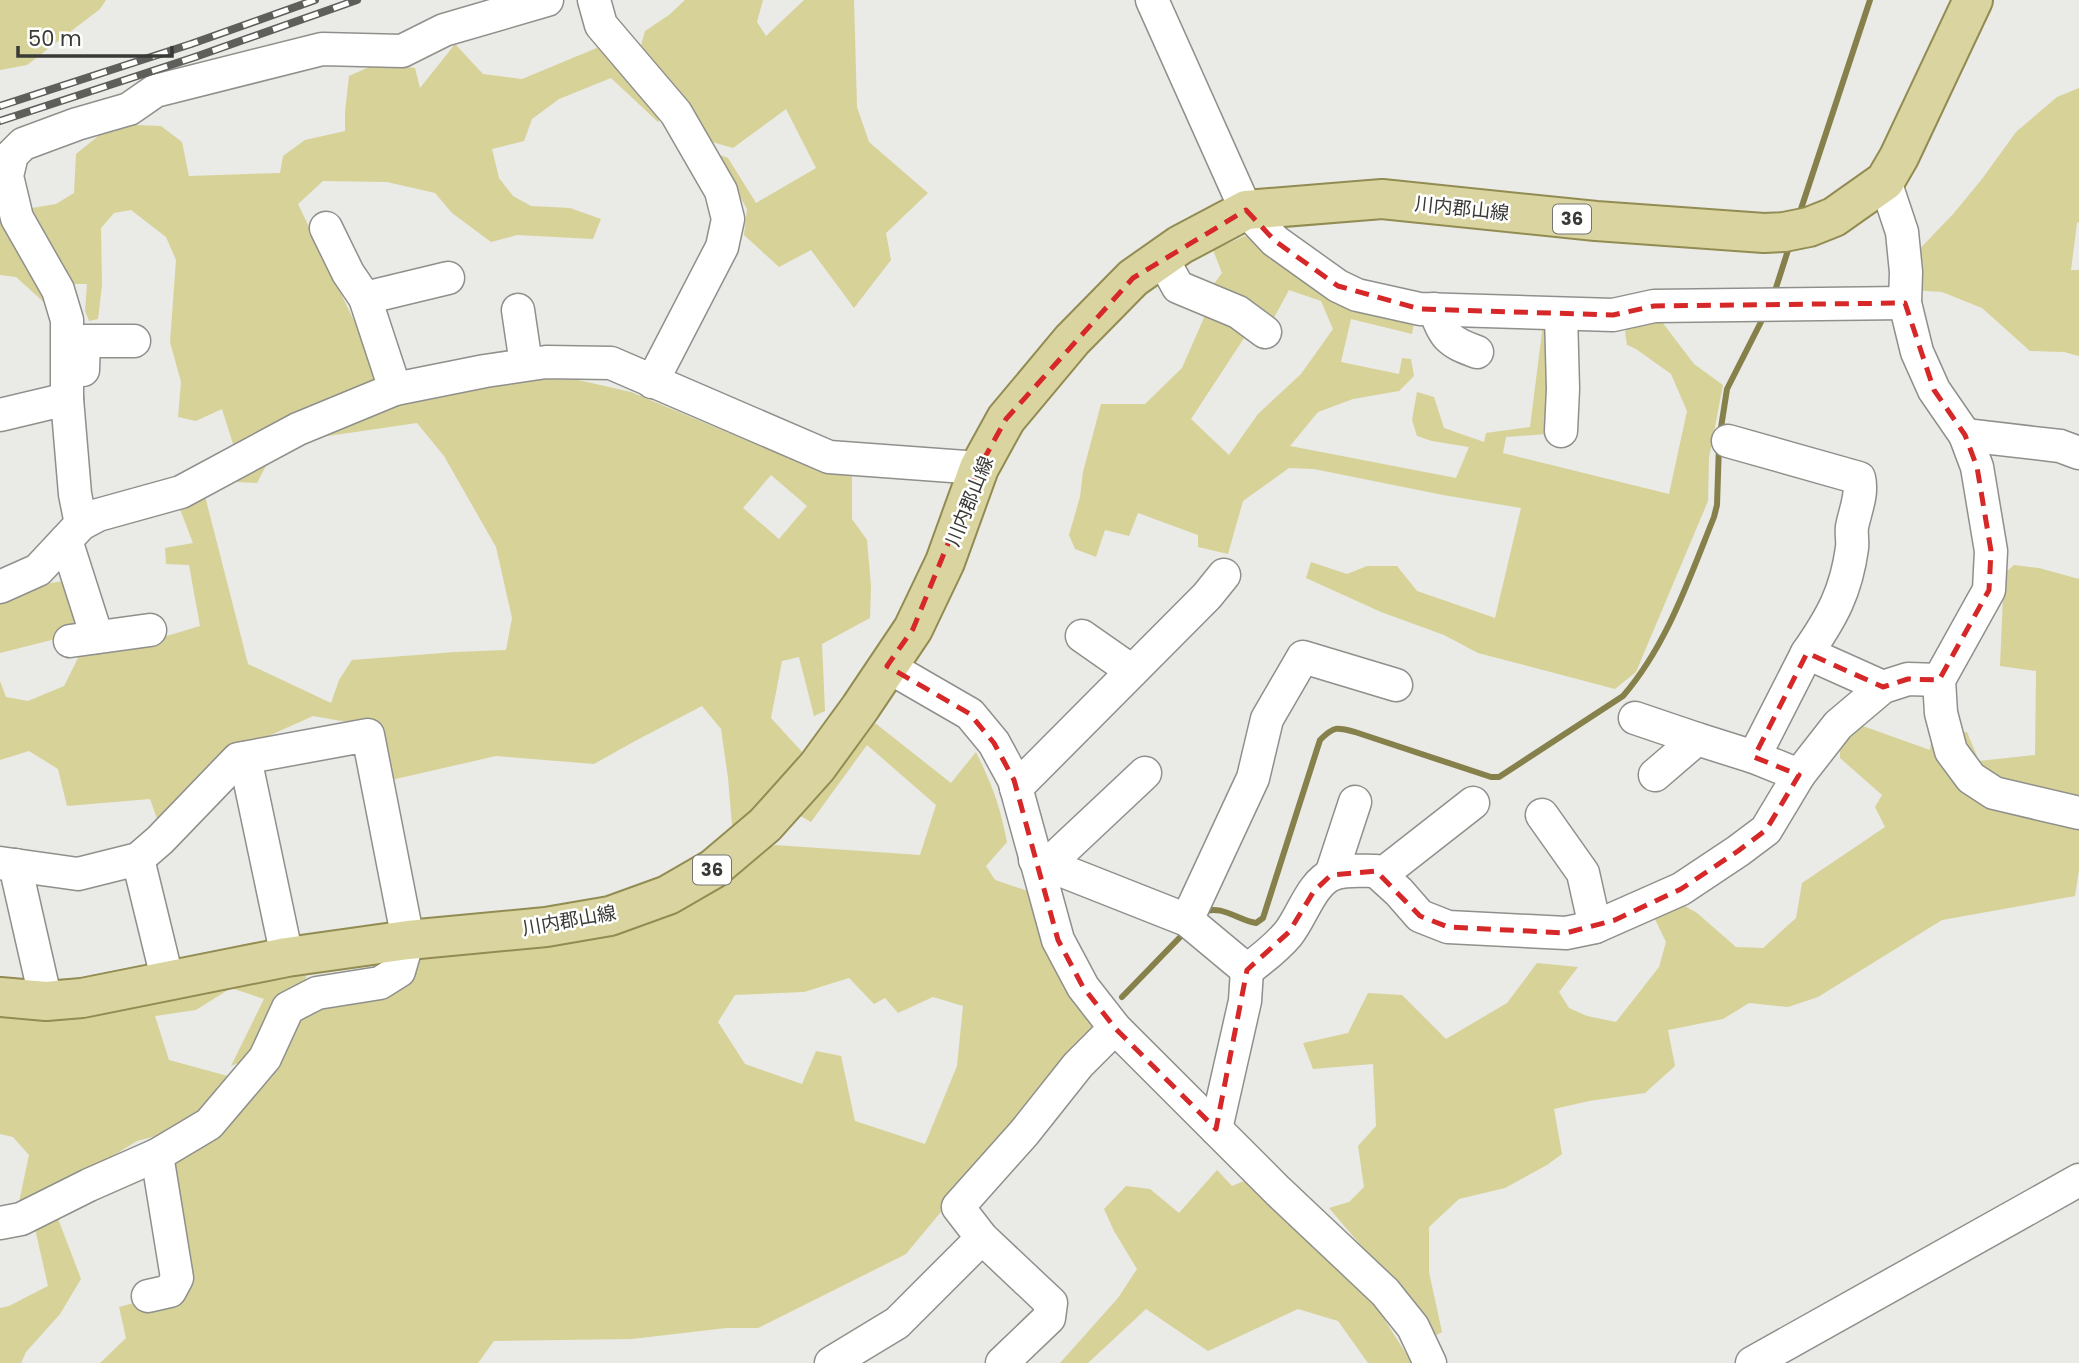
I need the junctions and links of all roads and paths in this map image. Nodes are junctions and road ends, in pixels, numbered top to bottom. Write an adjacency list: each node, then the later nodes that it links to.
1 (547, 0): 20 (street)
2 (594, 0): 19 (street)
3 (1152, 0): 6 (street)
4 (1973, 0): 5 (main road, 川内郡山線 / 36)
5 (1885, 181): 6 (main road, 川内郡山線 / 36); 11 (street)
6 (1246, 210): 8 (main road, 川内郡山線 / 36); 12 (street)
7 (326, 228): 10 (street)
8 (1162, 258): 15 (street); 27 (main road, 川内郡山線 / 36)
9 (448, 278): 10 (street)
10 (365, 298): 21 (street)
11 (1905, 303): 14 (street); 24 (street)
12 (1434, 309): 14 (street); 17 (street)
13 (518, 310): 18 (street)
14 (1561, 314): 23 (street)
15 (1265, 332)
16 (134, 341): 20 (street)
17 (1477, 352)
18 (526, 365): 19 (street); 21 (street)
19 (652, 382): 27 (street)
20 (67, 384): 22 (street); 28 (street)
21 (395, 389): 28 (street)
22 (0, 415)
23 (1561, 431)
24 (1965, 435): 26 (street); 36 (street)
25 (1728, 441): 33 (street)
26 (2079, 453)
27 (979, 468): 34 (main road, 川内郡山線 / 36)
28 (74, 532): 30 (street); 31 (street)
29 (1224, 575): 35 (street)
30 (0, 587)
31 (150, 630)
32 (1082, 636): 35 (street)
33 (1807, 653): 38 (street); 41 (street)
34 (887, 666): 46 (street); 58 (main road, 川内郡山線 / 36)
35 (1132, 671): 46 (street)
36 (1939, 680): 38 (street); 49 (street)
37 (1396, 685): 56 (street)
38 (1883, 687): 45 (street)
39 (1635, 718): 40 (street)
40 (1696, 739): 41 (street); 44 (street)
41 (1754, 757): 45 (street)
42 (245, 758): 51 (street); 58 (street); 59 (street)
43 (1145, 773): 52 (street)
44 (1655, 775)
45 (1799, 775): 57 (street)
46 (1016, 788): 52 (street)
47 (1355, 802): 54 (street)
48 (1473, 803): 55 (street)
49 (2079, 813)
50 (1542, 815): 57 (street)
51 (138, 859): 53 (street); 61 (street)
52 (1041, 863): 56 (street); 64 (street)
53 (7, 864): 63 (street)
54 (1331, 875): 55 (street); 60 (street)
55 (1381, 875): 57 (street)
56 (1190, 923): 60 (street)
57 (1595, 927)
58 (408, 940): 59 (main road, 川内郡山線 / 36); 66 (street)
59 (287, 957): 61 (main road, 川内郡山線 / 36)
60 (1247, 970): 65 (street)
61 (168, 982): 63 (main road, 川内郡山線 / 36)
62 (0, 997): 63 (main road, 川内郡山線 / 36)
63 (46, 1001)
64 (1115, 1028): 65 (street); 69 (street)
65 (1216, 1129): 73 (street)
66 (157, 1155): 68 (street); 70 (street)
67 (2079, 1180): 74 (street)
68 (0, 1223)
69 (982, 1238): 71 (street); 72 (street)
70 (148, 1296)
71 (831, 1363)
72 (1002, 1363)
73 (1430, 1363)
74 (1752, 1363)

